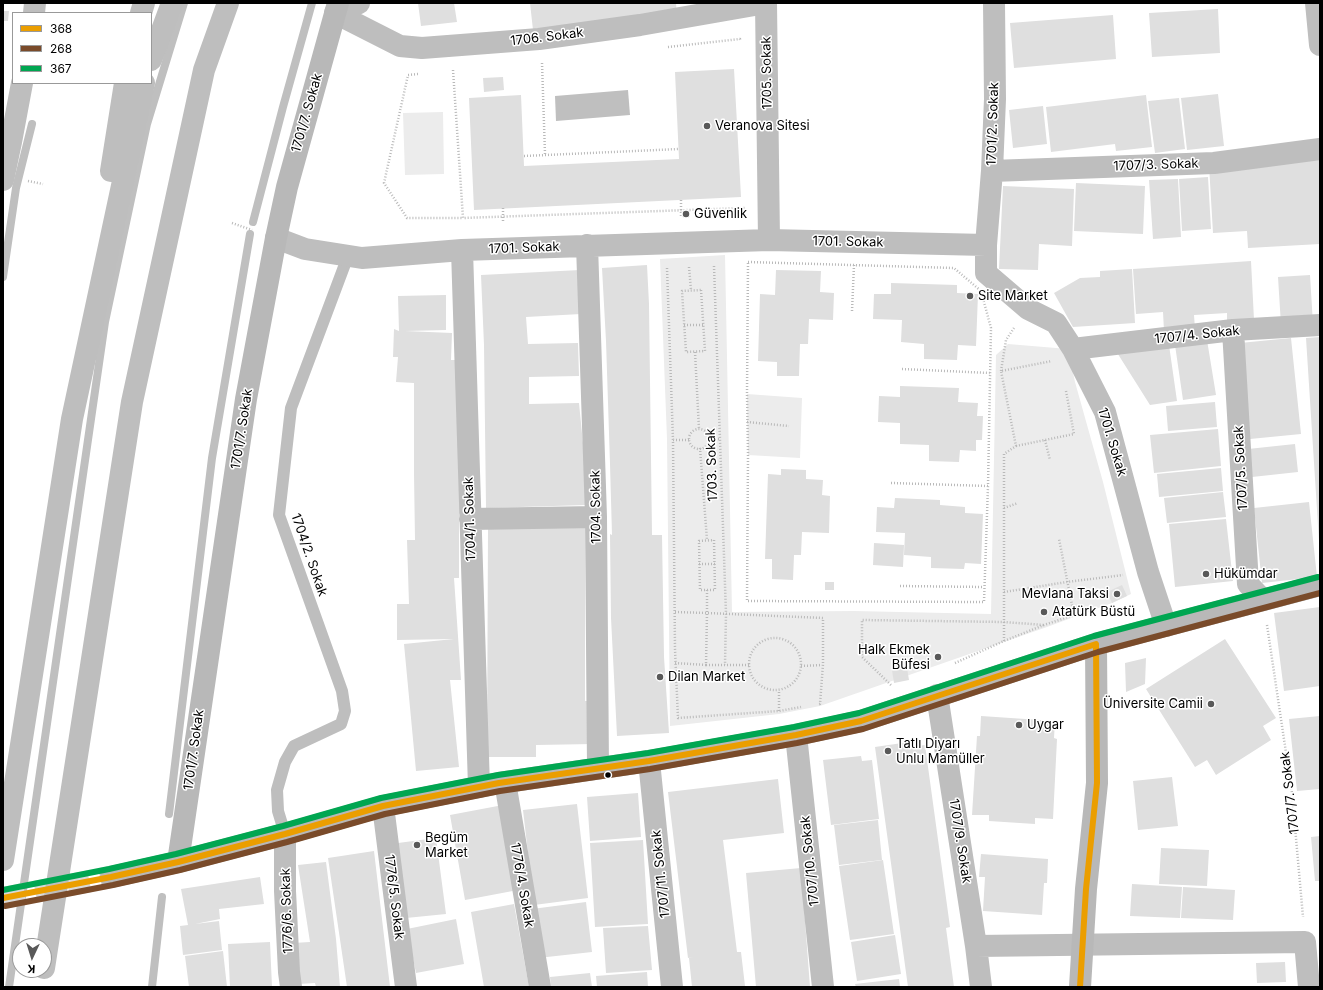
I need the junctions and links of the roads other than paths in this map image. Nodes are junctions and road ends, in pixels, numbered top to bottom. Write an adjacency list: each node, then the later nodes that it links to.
1 (172, 3): 9 (main road)
2 (228, 3): 43 (main road)
3 (358, 3): 7 (main road)
4 (766, 3): 7 (main road, 1706. Sokak); 17 (main road, 1705. Sokak)
5 (994, 3): 14 (main road, 1701/2. Sokak)
6 (1316, 3): 8 (main road)
7 (336, 8): 16 (street, 1701/7. Sokak)
8 (1320, 45)
9 (152, 57)
10 (22, 84): 15 (main road)
11 (125, 84): 25 (main road)
12 (144, 84): 25 (main road)
13 (1320, 149): 14 (main road, 1707/3. Sokak)
14 (992, 171): 19 (main road, 1701/2. Sokak)
15 (3, 180)
16 (276, 238): 21 (main road, 1701. Sokak); 41 (street, 1701/7. Sokak)
17 (769, 240): 18 (main road, 1701. Sokak); 19 (main road, 1701. Sokak)
18 (587, 245): 20 (main road, 1701. Sokak); 26 (main road, 1704. Sokak)
19 (986, 245): 24 (main road, 1701. Sokak)
20 (462, 250): 21 (main road, 1701. Sokak); 27 (main road, 1704/1. Sokak)
21 (348, 256): 39 (lane, 1704/2. Sokak)
22 (1320, 325): 23 (main road, 1707/4. Sokak)
23 (1233, 330): 24 (main road, 1707/4. Sokak); 29 (main road, 1707/5. Sokak)
24 (1073, 349): 30 (main road, 1701. Sokak)
25 (72, 419): 40 (main road)
26 (596, 517): 27 (main road); 35 (main road, 1704. Sokak)
27 (470, 519): 37 (main road, 1704/1. Sokak)
28 (1320, 585): 29 (street)
29 (1263, 600): 30 (street)
30 (1166, 626): 31 (street)
31 (1096, 644): 32 (street); 44 (street)
32 (937, 695): 33 (street); 45 (main road, 1707/9. Sokak)
33 (796, 735): 34 (street); 50 (main road, 1707/10. Sokak)
34 (649, 761): 35 (street); 49 (main road, 1707/11. Sokak)
35 (598, 768): 36 (street)
36 (504, 782): 37 (street); 48 (main road, 1776/4. Sokak)
37 (479, 787): 38 (street)
38 (383, 806): 39 (street); 47 (main road, 1776/5. Sokak)
39 (285, 834): 41 (street); 46 (main road, 1776/6. Sokak)
40 (3, 860)
41 (178, 862): 42 (street)
42 (111, 877)
43 (49, 938)
44 (1082, 945): 45 (main road); 52 (street); 53 (main road)
45 (976, 946): 51 (main road, 1707/9. Sokak)
46 (291, 987)
47 (406, 987)
48 (540, 987)
49 (672, 987)
50 (823, 987)
51 (981, 987)
52 (1080, 987)
53 (1309, 987)

